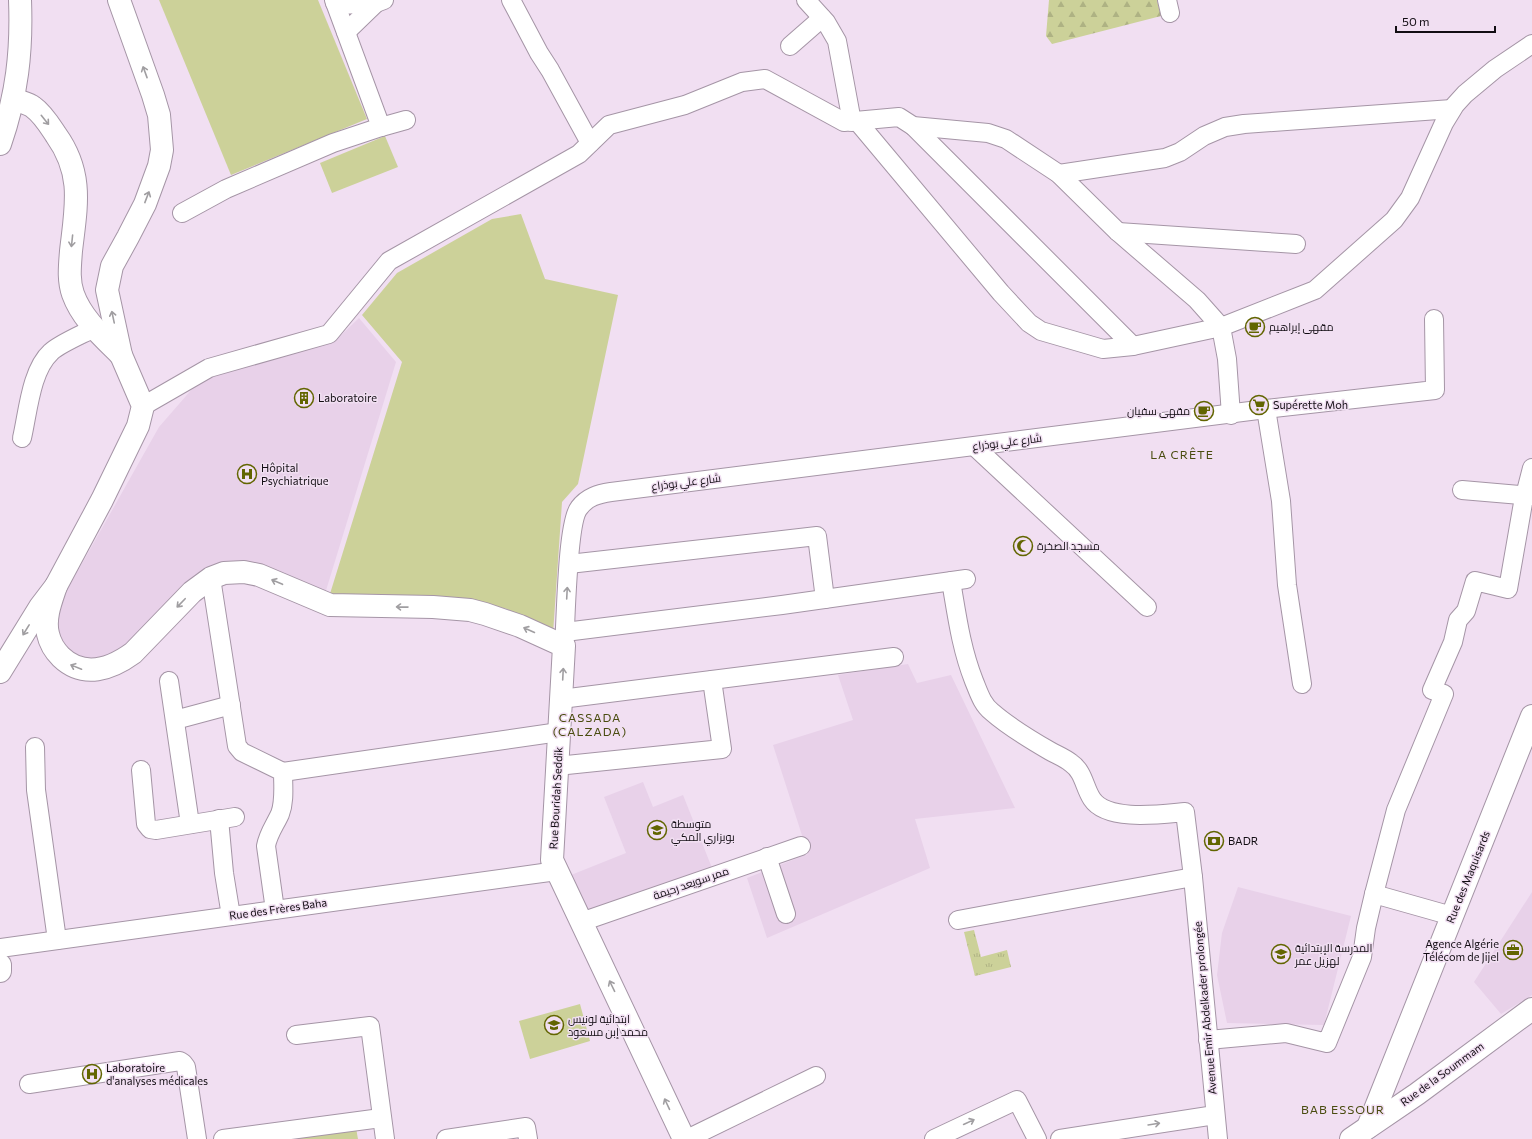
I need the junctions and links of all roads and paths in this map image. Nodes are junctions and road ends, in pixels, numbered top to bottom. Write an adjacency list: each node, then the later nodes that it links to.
1 (20, 0): 11 (main road)
2 (119, 0): 27 (main road, one-way to 2)
3 (512, 0): 17 (street)
4 (806, 0): 7 (street)
5 (334, 2): 6 (street); 8 (street)
6 (380, 2): 8 (street)
7 (822, 18): 10 (street); 14 (street)
8 (346, 32): 16 (street)
9 (1532, 44): 12 (street)
10 (790, 46)
11 (13, 99): 18 (main road); 25 (main road, one-way to 25)
12 (1452, 109): 19 (street); 24 (street)
13 (406, 120): 16 (street)
14 (855, 121): 15 (street); 17 (street); 26 (street)
15 (913, 126): 19 (street); 26 (street)
16 (381, 127): 20 (street)
17 (590, 143): 28 (street)
18 (0, 144)
19 (1059, 174): 21 (street)
20 (182, 213)
21 (1118, 232): 22 (street); 24 (street)
22 (1296, 244)
23 (1434, 319): 29 (street, شارع علي بوذراع)
24 (1221, 327): 26 (street); 30 (street)
25 (94, 328): 27 (main road); 31 (street)
26 (1133, 346)
27 (121, 355): 28 (main road)
28 (143, 406): 39 (main road)
29 (1266, 409): 30 (street, شارع علي بوذراع); 47 (street)
30 (1231, 415): 32 (street, شارع علي بوذراع)
31 (22, 438)
32 (975, 446): 36 (street, شارع علي بوذراع); 41 (street)
33 (1532, 468): 35 (street)
34 (1462, 490): 35 (street)
35 (1529, 496): 62 (street)
36 (582, 503): 37 (street, Rue Bouridah Seddik)
37 (569, 564): 40 (street); 42 (street, Rue Bouridah Seddik, one-way to 37)
38 (211, 578): 39 (main road, one-way to 39); 42 (main road, one-way to 38); 49 (street)
39 (56, 586): 44 (main road, one-way to 44)
40 (826, 599): 42 (street); 61 (street, Avenue Emir Abdelkader prolongée)
41 (1147, 607)
42 (565, 639): 48 (main road, Rue Bouridah Seddik, one-way to 42)
43 (894, 657): 45 (street)
44 (0, 672)
45 (712, 680): 48 (street); 54 (street)
46 (169, 681): 51 (street)
47 (1302, 684)
48 (561, 699): 52 (main road, Rue Bouridah Seddik)
49 (231, 704): 51 (street); 56 (street)
50 (1532, 716): 66 (main road, Rue des Maquisards)
51 (175, 720): 57 (street)
52 (559, 732): 54 (main road, Rue Bouridah Seddik); 56 (street)
53 (35, 747): 69 (street)
54 (557, 766): 60 (main road, Rue Bouridah Seddik)
55 (141, 770): 57 (street)
56 (283, 772): 63 (street)
57 (190, 824): 65 (street)
58 (801, 846): 59 (street, ممر سويعد رحيمة)
59 (767, 857): 64 (street); 68 (street, ممر سويعد رحيمة)
60 (557, 870): 63 (street, Rue des Frères Baha); 68 (main road, Rue Bouridah Seddik)
61 (1193, 876): 67 (street); 75 (street, Avenue Emir Abdelkader prolongée)
62 (1374, 894): 66 (street); 75 (street)
63 (275, 910): 65 (street, Rue des Frères Baha)
64 (786, 914)
65 (231, 916): 69 (street, Rue des Frères Baha)
66 (1452, 916): 80 (main road, Rue des Maquisards)
67 (958, 920)
68 (581, 922): 87 (main road, Rue Bouridah Seddik, one-way to 68)
69 (57, 940): 70 (street, Rue des Frères Baha)
70 (0, 948)
71 (0, 965): 72 (main road)
72 (0, 971)
73 (1532, 1009): 80 (main road, Rue de la Soummam)
74 (296, 1035): 79 (street)
75 (1208, 1040): 78 (street, Avenue Emir Abdelkader prolongée)
76 (816, 1076): 88 (street)
77 (29, 1084): 82 (street)
78 (1215, 1115): 81 (street, one-way to 78); 92 (street, Avenue Emir Abdelkader prolongée)
79 (381, 1118): 83 (street); 84 (street)
80 (1360, 1133)
81 (1125, 1134): 91 (street)
82 (197, 1139)
83 (223, 1139)
84 (385, 1139)
85 (452, 1139): 86 (street)
86 (528, 1139)
87 (684, 1139)
88 (687, 1139)
89 (934, 1139): 90 (street, one-way to 90)
90 (1037, 1139)
91 (1060, 1139)
92 (1218, 1139)

